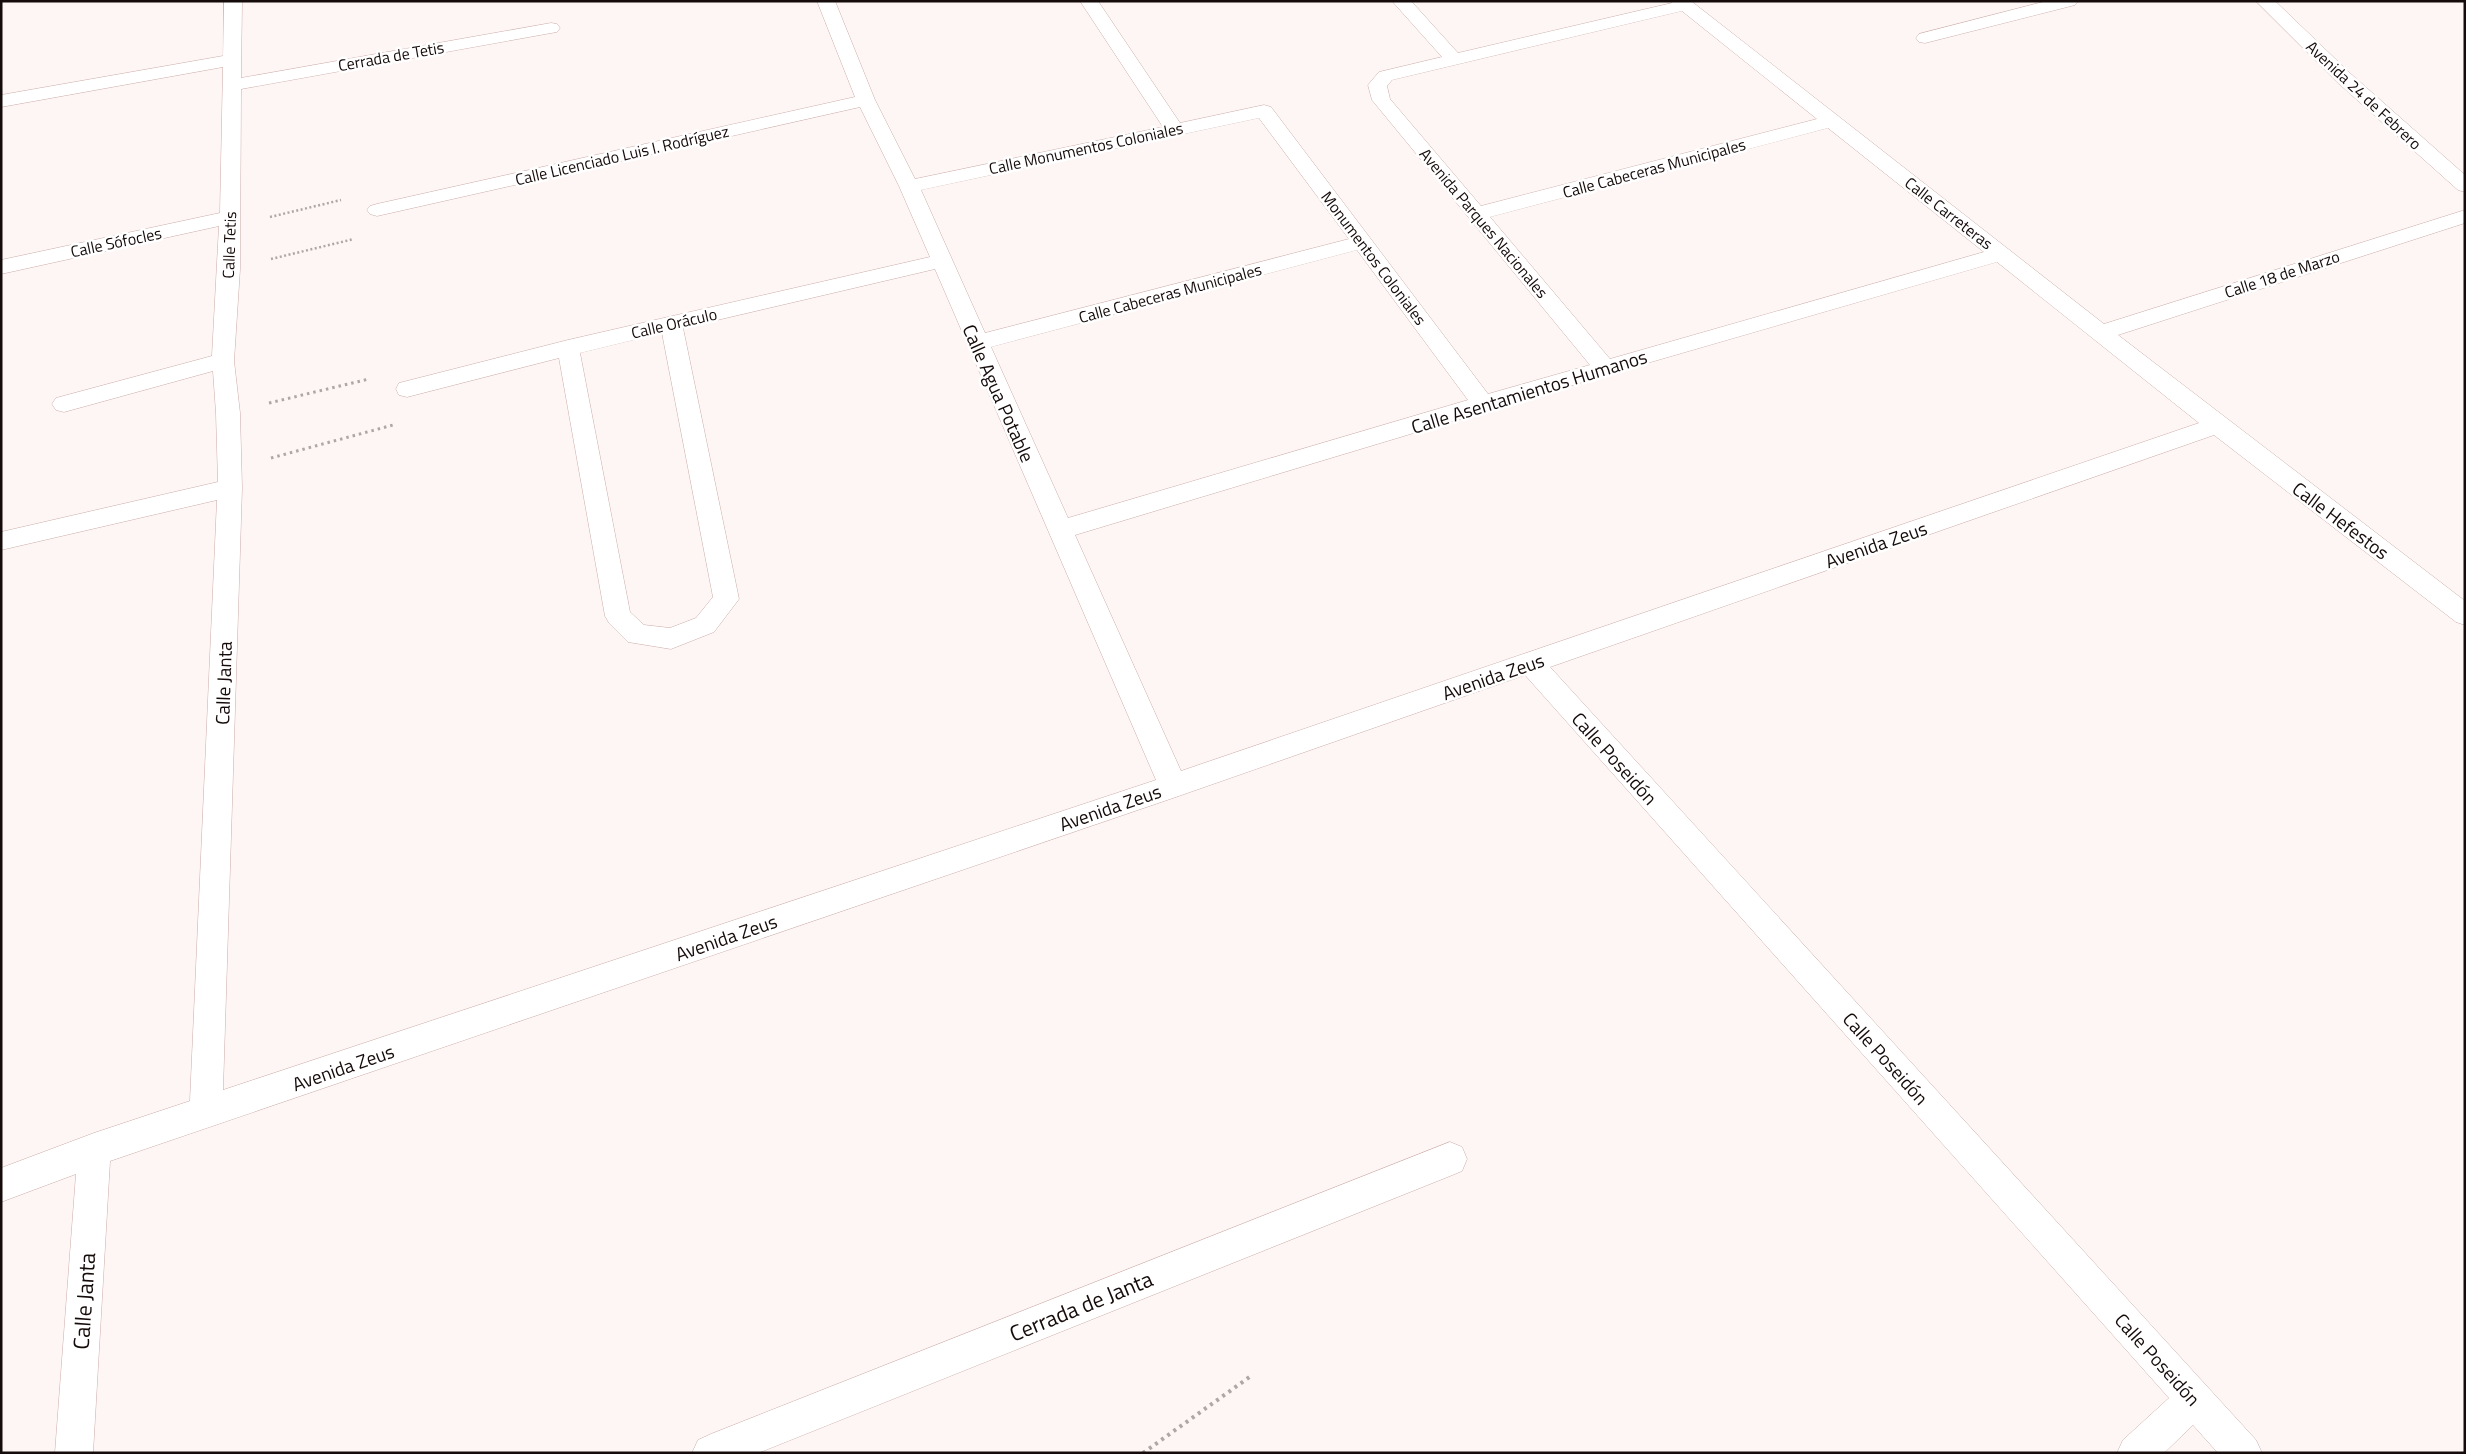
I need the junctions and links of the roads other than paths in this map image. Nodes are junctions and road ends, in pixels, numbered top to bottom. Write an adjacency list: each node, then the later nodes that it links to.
1 (232, 1): 11 (street, Calle Tetis)
2 (826, 1): 13 (street, Calle Agua Potable)
3 (1090, 1): 17 (street)
4 (1401, 1): 10 (street)
5 (2069, 1): 9 (street)
6 (2265, 1): 19 (street, Avenida 24 de Febrero)
7 (1683, 3): 10 (street); 16 (street, Calle Carreteras)
8 (551, 28): 12 (street, Cerrada de Tetis)
9 (1925, 38)
10 (1454, 59): 21 (street, Avenida Parques Nacionales)
11 (232, 60): 12 (street, Calle Tetis); 14 (street)
12 (232, 85): 23 (street, Calle Tetis)
13 (866, 100): 18 (street, Calle Agua Potable); 20 (street, Calle Licenciado Luis I. Rodríguez)
14 (1, 101)
15 (1264, 111): 17 (street, Calle Monumentos Coloniales); 24 (street, Monumentos Coloniales)
16 (1832, 121): 21 (street, Calle Cabeceras Municipales); 25 (street, Calle Carreteras)
17 (1175, 130): 18 (street, Calle Monumentos Coloniales)
18 (909, 186): 26 (street, Calle Agua Potable)
19 (2465, 186)
20 (377, 210)
21 (1476, 214): 33 (street, Avenida Parques Nacionales)
22 (2465, 216): 29 (street, Calle 18 de Marzo)
23 (230, 222): 27 (street, Calle Sófocles); 32 (street, Calle Tetis)
24 (1362, 242): 30 (street, Calle Cabeceras Municipales); 36 (street, Monumentos Coloniales)
25 (2001, 254): 29 (street, Calle Carreteras); 33 (street, Calle Asentamientos Humanos)
26 (941, 260): 28 (street, Calle Oráculo); 30 (street, Calle Agua Potable)
27 (1, 267)
28 (670, 324): 31 (street, Calle Oráculo); 31 (street)
29 (2100, 333): 37 (street, Calle Carreteras)
30 (977, 343): 39 (street, Calle Agua Potable)
31 (568, 348): 34 (street, Calle Oráculo)
32 (223, 361): 35 (street); 38 (street, Calle Tetis)
33 (1605, 368): 36 (street, Calle Asentamientos Humanos)
34 (407, 389)
35 (64, 404)
36 (1484, 405): 39 (street, Calle Asentamientos Humanos)
37 (2217, 425): 41 (street, Calle Hefestos); 42 (street, Avenida Zeus)
38 (230, 478): 40 (street); 44 (street, Calle Janta)
39 (1059, 530): 43 (street, Calle Agua Potable)
40 (1, 542)
41 (2465, 614)
42 (1530, 664): 43 (street, Avenida Zeus); 48 (street, Calle Poseidón)
43 (1173, 786): 44 (street, Avenida Zeus)
44 (206, 1113): 45 (street, Avenida Zeus)
45 (94, 1150): 47 (street, Avenida Zeus); 49 (street, Calle Janta)
46 (1450, 1159): 50 (street, Cerrada de Janta)
47 (1, 1185)
48 (2194, 1399): 51 (street); 52 (street, Calle Poseidón)
49 (74, 1453)
50 (711, 1453)
51 (2136, 1453)
52 (2243, 1453)

